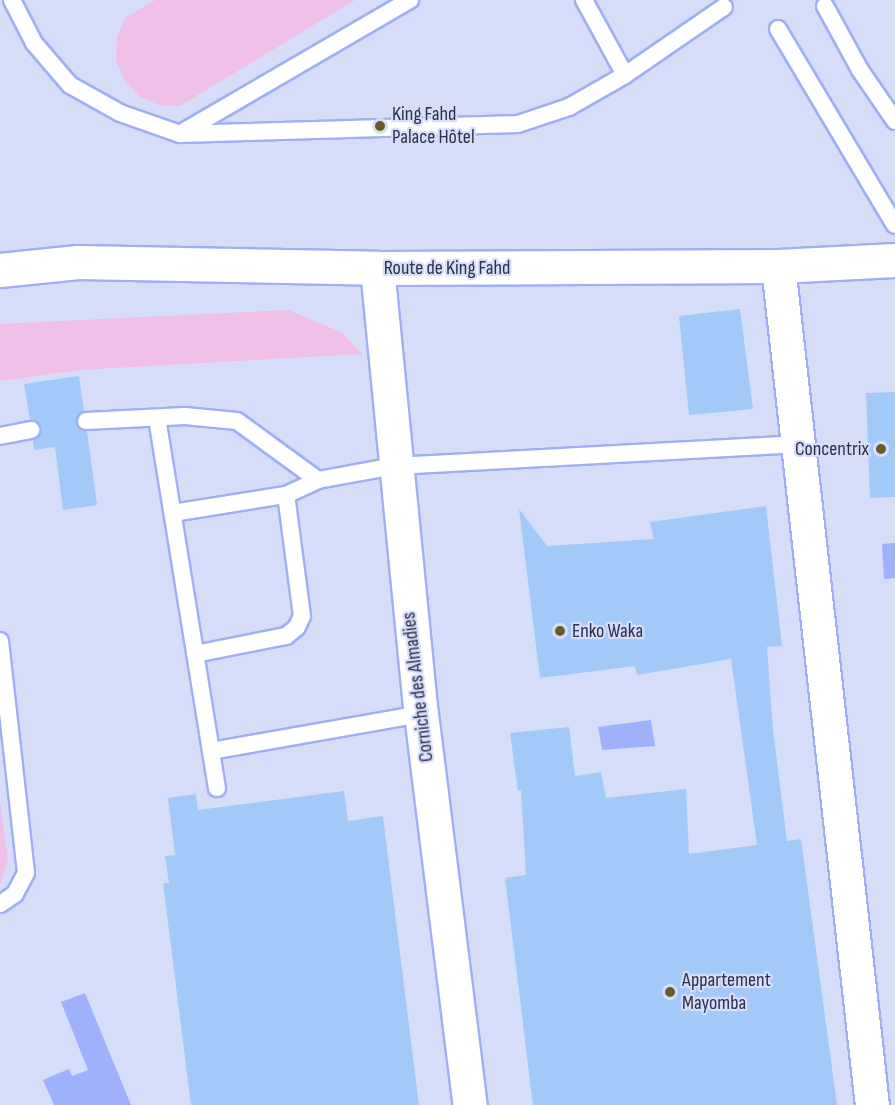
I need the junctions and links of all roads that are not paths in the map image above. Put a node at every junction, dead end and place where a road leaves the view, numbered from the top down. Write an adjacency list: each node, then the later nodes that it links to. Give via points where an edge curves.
1 (12, 0): 9 (lane, via 34,43 70,85 120,113)
2 (410, 0): 9 (lane)
3 (584, 0): 7 (lane)
4 (825, 6): 8 (lane, via 860,70)
5 (724, 7): 7 (lane)
6 (778, 29): 10 (lane)
7 (625, 75): 9 (lane, via 569,107 519,124)
8 (895, 121)
9 (180, 134)
10 (895, 225)
11 (895, 260): 12 (street, Route de King Fahd)
12 (778, 266): 13 (street, Route de King Fahd); 19 (street)
13 (377, 268): 14 (street, Route de King Fahd, via 78,262); 20 (street, Corniche des Almadies)
14 (0, 270)
15 (157, 418): 16 (lane); 21 (lane, via 237,422); 23 (lane)
16 (86, 421)
17 (31, 430): 18 (lane)
18 (0, 435)
19 (797, 444): 20 (lane); 31 (street)
20 (394, 466): 21 (lane); 26 (street, Corniche des Almadies)
21 (318, 480): 22 (lane)
22 (286, 495): 23 (lane); 25 (lane, via 302,616 297,627 286,636)
23 (173, 513): 25 (lane)
24 (0, 640): 29 (lane, via 26,873 15,894)
25 (195, 654): 27 (lane)
26 (421, 714): 27 (lane); 30 (street, Corniche des Almadies)
27 (211, 751): 28 (lane)
28 (217, 788)
29 (0, 904)
30 (470, 1105)
31 (872, 1105)

